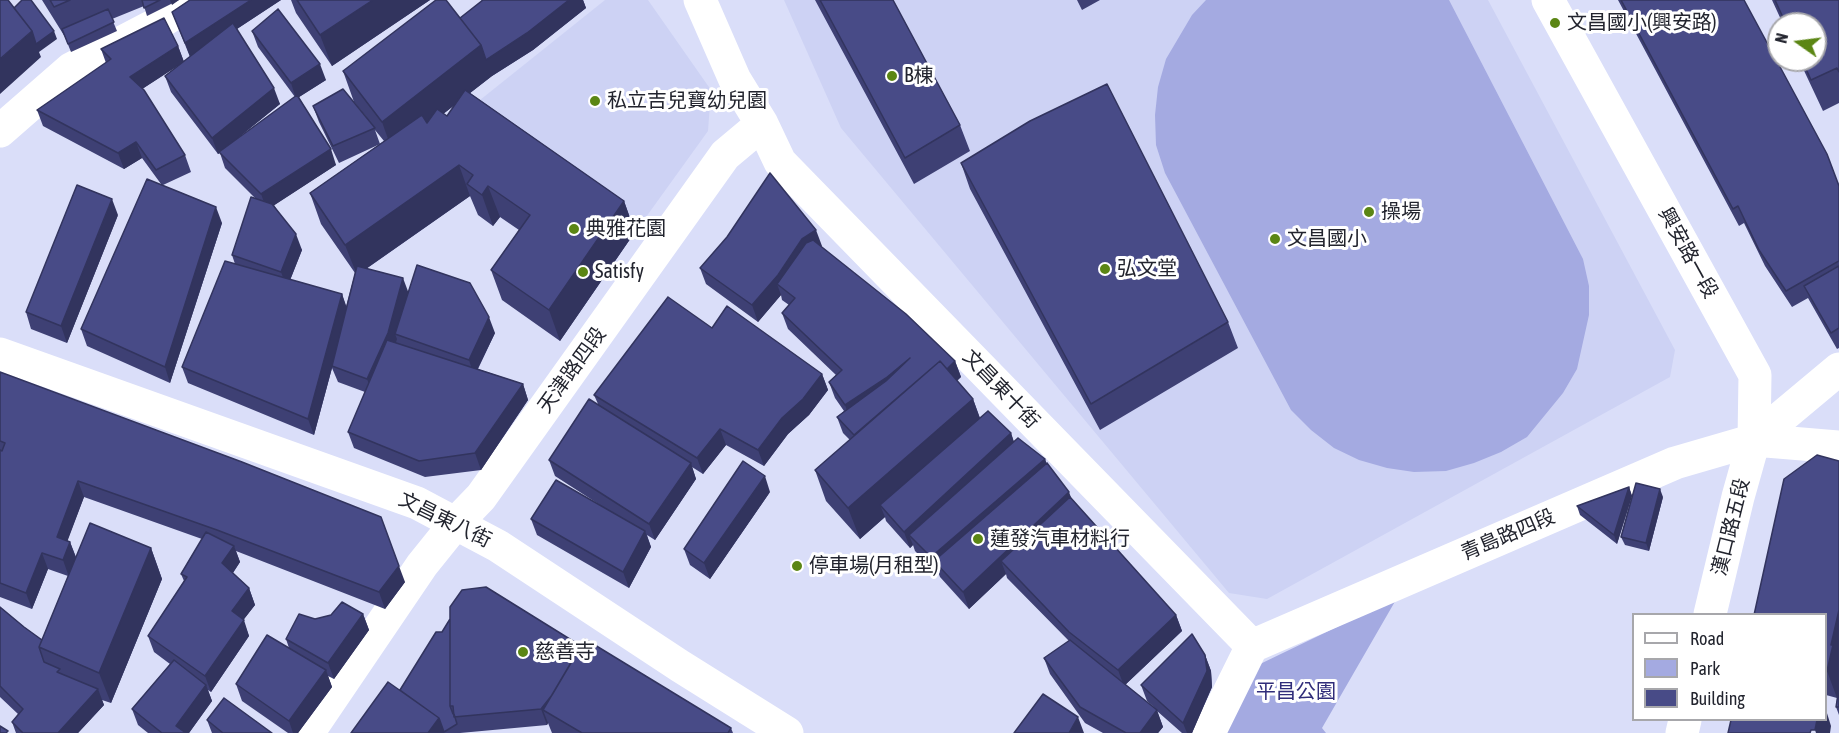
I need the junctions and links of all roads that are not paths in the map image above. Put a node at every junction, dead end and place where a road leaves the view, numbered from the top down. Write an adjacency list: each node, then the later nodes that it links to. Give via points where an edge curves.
1 (195, 0): 5 (street, via 71,69)
2 (700, 0): 4 (street, via 735,80)
3 (1548, 0): 8 (street, 興安路一段, via 1755,375)
4 (762, 124): 10 (street, 天津路四段, via 725,155 482,497); 12 (street, 文昌東十街, via 780,162)
5 (0, 131)
6 (0, 354): 10 (street, 文昌東八街, via 417,503)
7 (1839, 369): 8 (street, 青島路四段)
8 (1754, 440): 9 (street); 11 (street, 漢口路五段); 12 (street, 青島路四段, via 1676,463)
9 (1839, 447)
10 (455, 524): 13 (street, 天津路四段, via 422,565); 14 (street, 文昌東八街, via 498,546)
11 (1710, 613)
12 (1252, 646): 15 (street)
13 (308, 733)
14 (787, 733)
15 (1209, 733)

